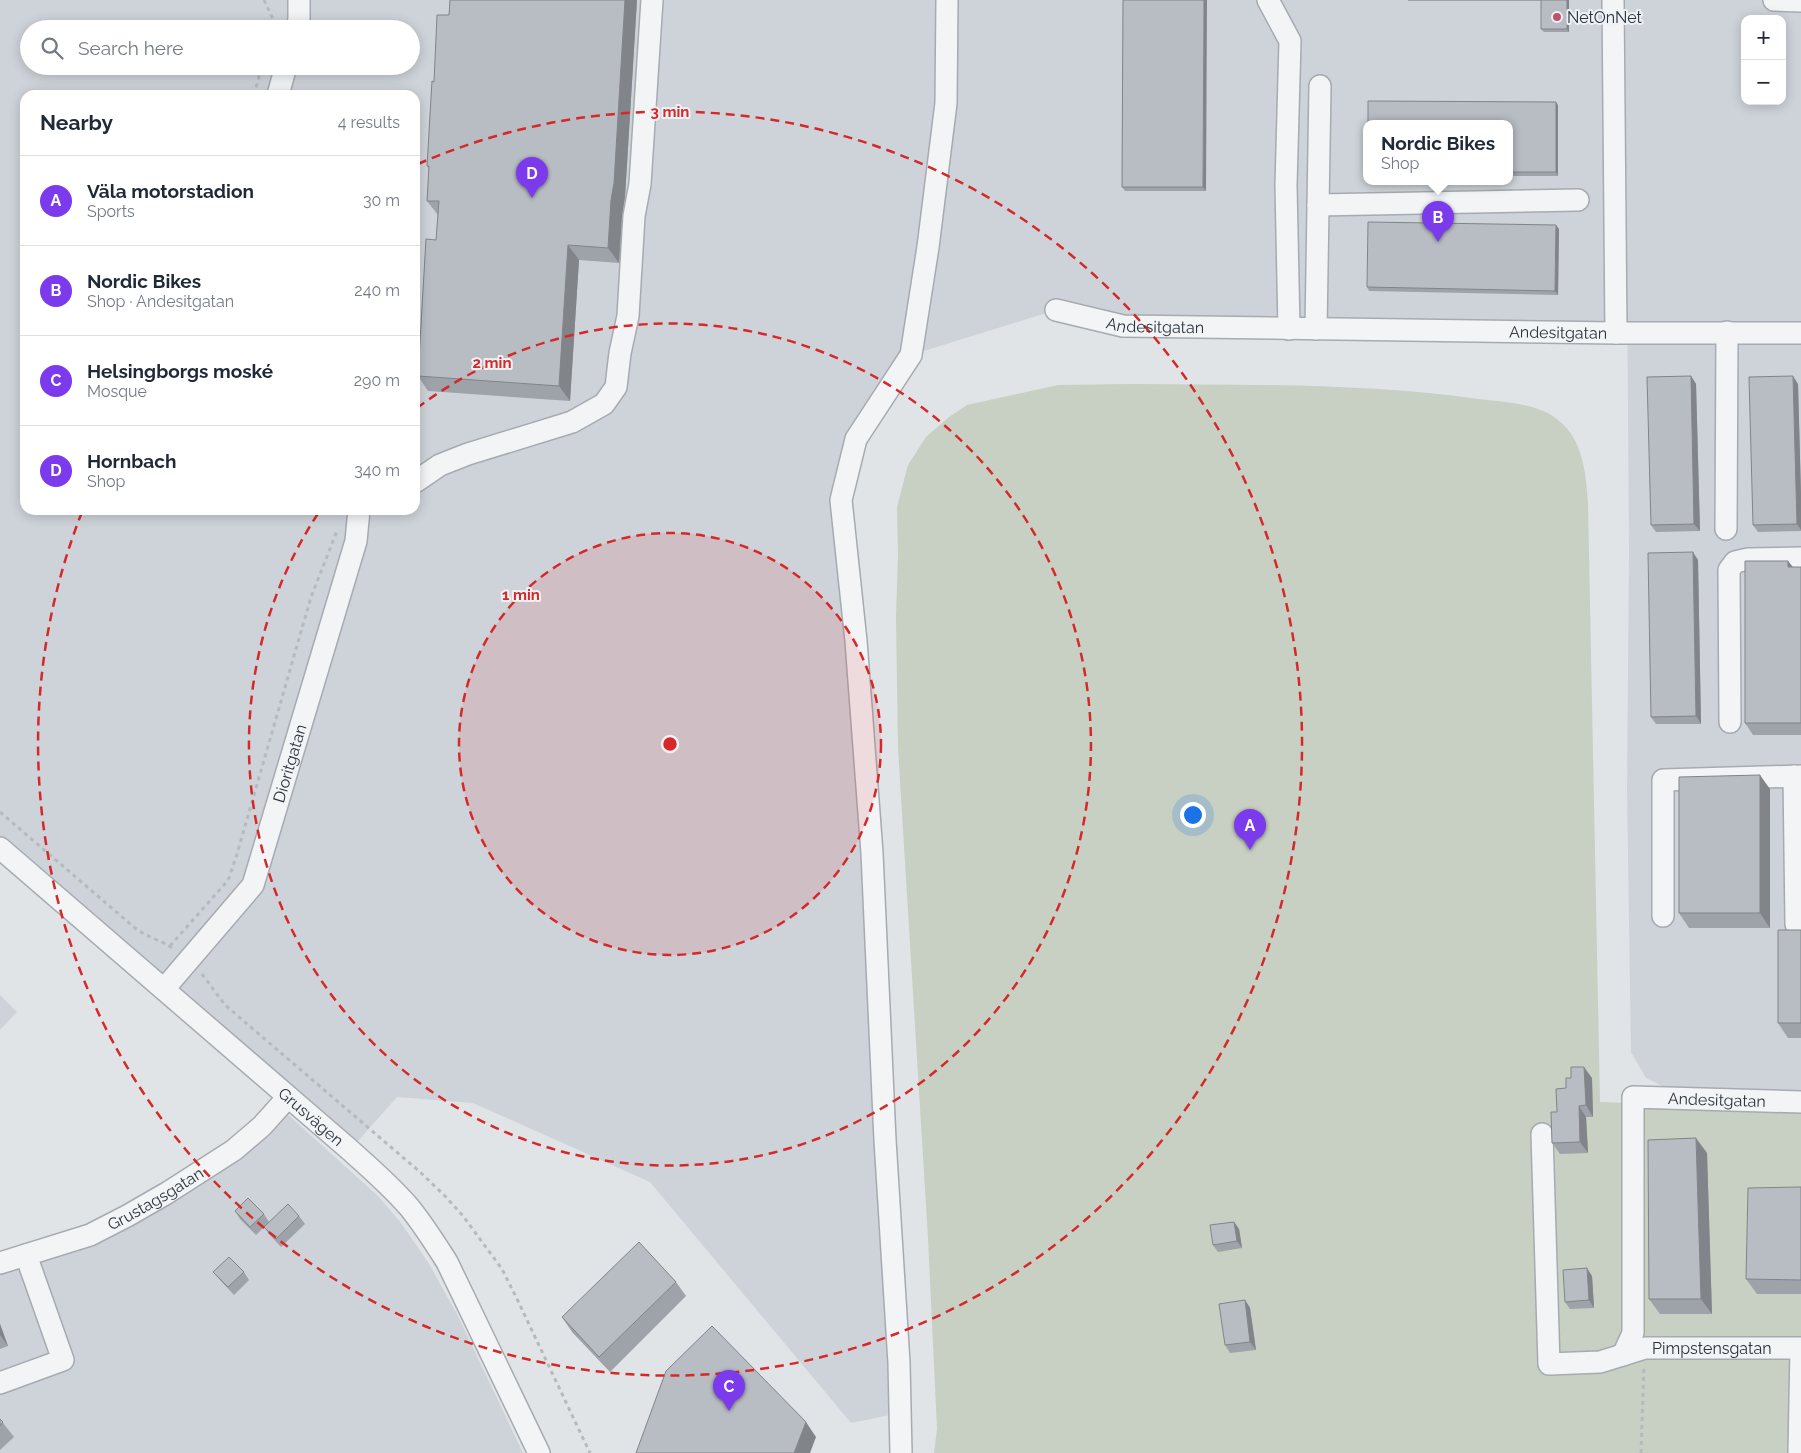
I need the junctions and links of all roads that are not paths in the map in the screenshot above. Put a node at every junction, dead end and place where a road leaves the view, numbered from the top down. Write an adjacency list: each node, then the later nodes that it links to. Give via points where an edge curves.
1 (299, 0): 8 (street)
2 (652, 0): 20 (street, via 628,316 616,386 604,404 572,422 447,462)
3 (946, 0): 39 (street, via 946,103 911,355 856,439 842,500 872,853)
4 (1268, 0): 15 (street, via 1290,41 1286,185)
5 (1613, 0): 18 (street)
6 (1774, 0): 7 (street)
7 (1801, 0)
8 (299, 20)
9 (284, 75): 11 (street)
10 (1320, 86): 13 (street)
11 (279, 90)
12 (1578, 200): 13 (street)
13 (1318, 205): 16 (street)
14 (1056, 310): 15 (street, Andesitgatan, via 1123,326)
15 (1289, 329): 16 (street, Andesitgatan)
16 (1316, 329): 18 (street, Andesitgatan)
17 (1727, 332): 18 (street, Andesitgatan); 19 (street, Andesitgatan); 22 (street)
18 (1616, 333)
19 (1801, 333)
20 (420, 479)
21 (360, 515): 29 (street, Dioritgatan, via 356,542 253,885)
22 (1726, 529)
23 (1801, 558): 24 (street, via 1748,559 1735,562 1729,570)
24 (1730, 722)
25 (1798, 776): 27 (street, via 1663,780); 28 (street)
26 (0, 848): 29 (street, Grusvägen)
27 (1663, 916)
28 (1796, 924)
29 (164, 989): 30 (street, Grusvägen)
30 (288, 1097): 33 (street, Grustagsgatan, via 249,1138 167,1193 90,1235); 38 (street, Grusvägen, via 387,1184 430,1234 465,1297)
31 (1801, 1102): 36 (street, Andesitgatan, via 1633,1097 1633,1333)
32 (1542, 1134): 36 (street, Pimpstensgatan, via 1549,1364 1600,1362)
33 (26, 1255): 34 (street, Grustagsgatan); 37 (street, via 63,1360)
34 (0, 1263)
35 (1801, 1348): 36 (street, Pimpstensgatan, via 1645,1348); 40 (street, Pimpstensgatan)
36 (1623, 1355)
37 (0, 1384)
38 (539, 1453)
39 (901, 1453)
40 (1799, 1453)

